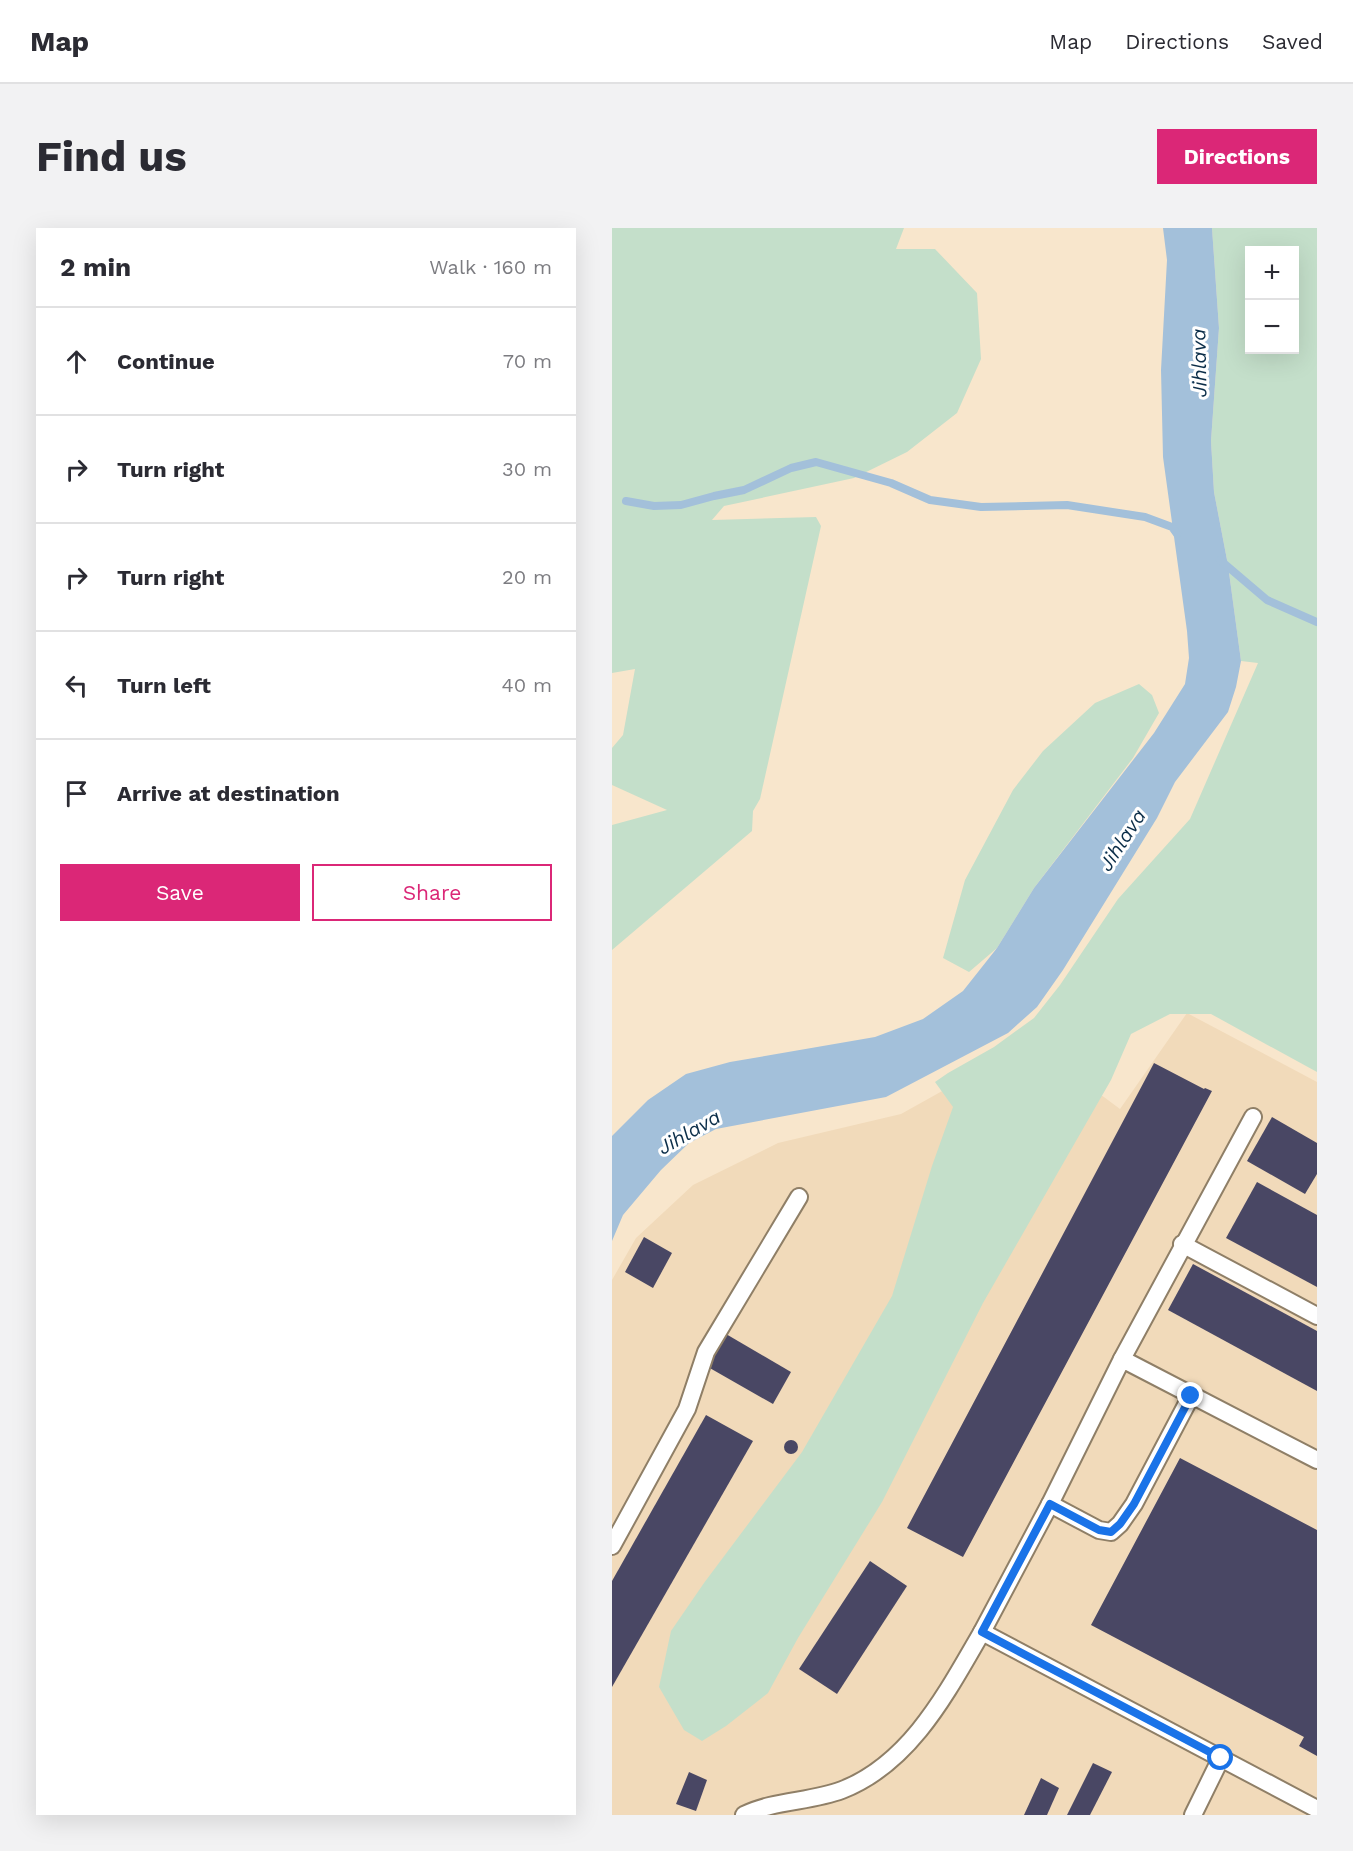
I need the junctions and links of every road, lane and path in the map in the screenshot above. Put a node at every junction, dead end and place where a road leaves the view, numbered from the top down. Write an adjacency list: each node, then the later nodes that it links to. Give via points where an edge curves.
1 (1253, 1117): 3 (lane)
2 (799, 1197): 9 (lane, via 706,1352 687,1409)
3 (1182, 1244): 4 (lane); 5 (lane)
4 (1317, 1316)
5 (1122, 1359): 6 (lane); 8 (lane)
6 (1191, 1396): 7 (lane); 8 (lane, via 1134,1504 1111,1532 1099,1530)
7 (1317, 1460)
8 (1050, 1504): 10 (lane)
9 (612, 1546)
10 (982, 1632): 11 (lane); 13 (lane, via 945,1697 916,1735 882,1766 841,1790)
11 (1221, 1758): 12 (lane); 14 (lane)
12 (1317, 1809)
13 (748, 1814)
14 (1193, 1815)

